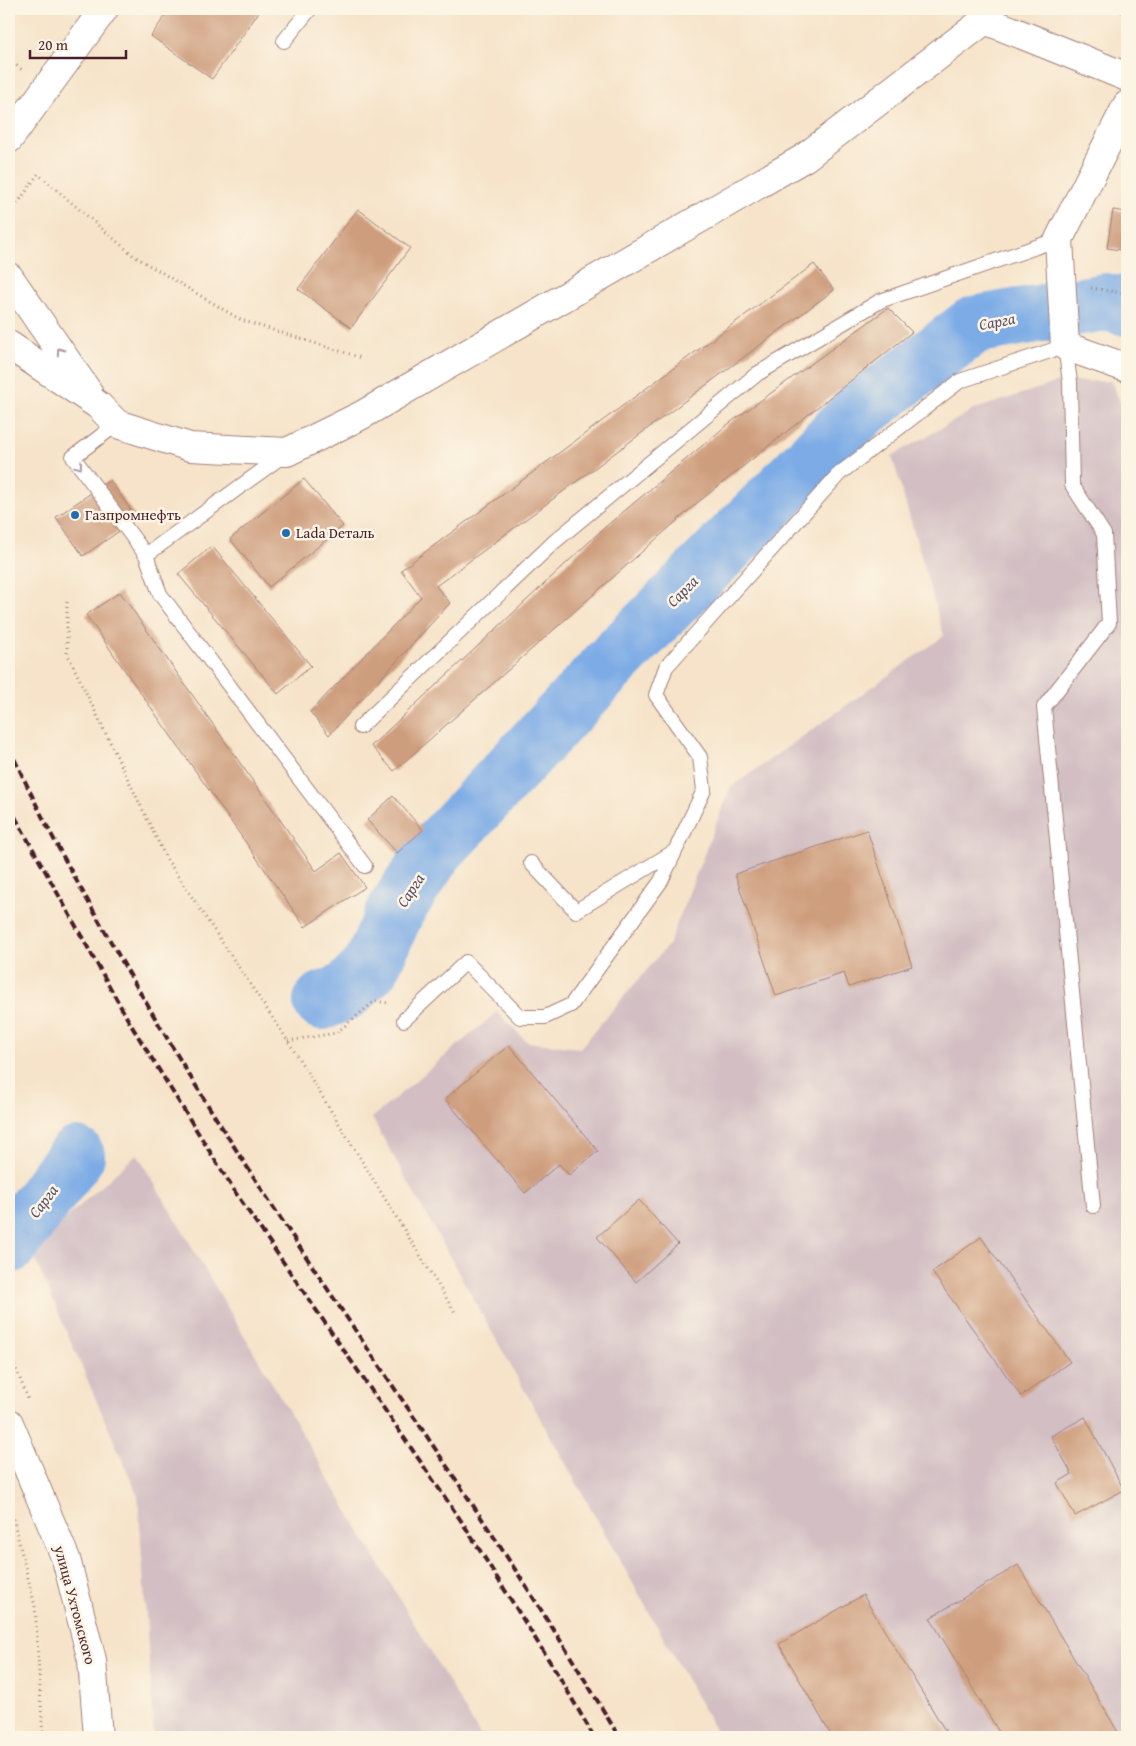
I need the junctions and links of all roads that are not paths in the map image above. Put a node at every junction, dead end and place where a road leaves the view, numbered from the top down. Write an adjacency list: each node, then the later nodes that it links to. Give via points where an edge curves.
1 (104, 9): 7 (street)
2 (310, 9): 4 (lane)
3 (989, 15): 5 (street); 15 (street, via 804,158 362,415)
4 (284, 41)
5 (1127, 77)
6 (1127, 104): 8 (street)
7 (9, 139)
8 (1059, 239): 11 (street); 17 (lane, via 880,302 757,374 554,542)
9 (9, 277): 13 (street, one-way to 9)
10 (9, 345): 13 (street)
11 (1065, 346): 12 (street); 18 (lane, via 960,380 839,474 666,667 656,695 700,757 704,790); 22 (lane, via 1070,382 1072,485 1104,534 1109,623 1044,707)
12 (1127, 368)
13 (98, 405): 14 (street)
14 (117, 424): 15 (street, via 190,447); 16 (lane, one-way to 16, via 73,457)
15 (287, 452): 16 (lane)
16 (146, 555): 20 (lane, via 160,594)
17 (360, 727)
18 (675, 851): 19 (lane, via 576,911); 21 (lane, via 661,881 571,1005 545,1017 520,1017 466,962)
19 (531, 863)
20 (365, 866)
21 (404, 1020)
22 (1093, 1206)
23 (9, 1423): 24 (street, улица Ухтомского, via 66,1558 92,1660)
24 (98, 1737)

